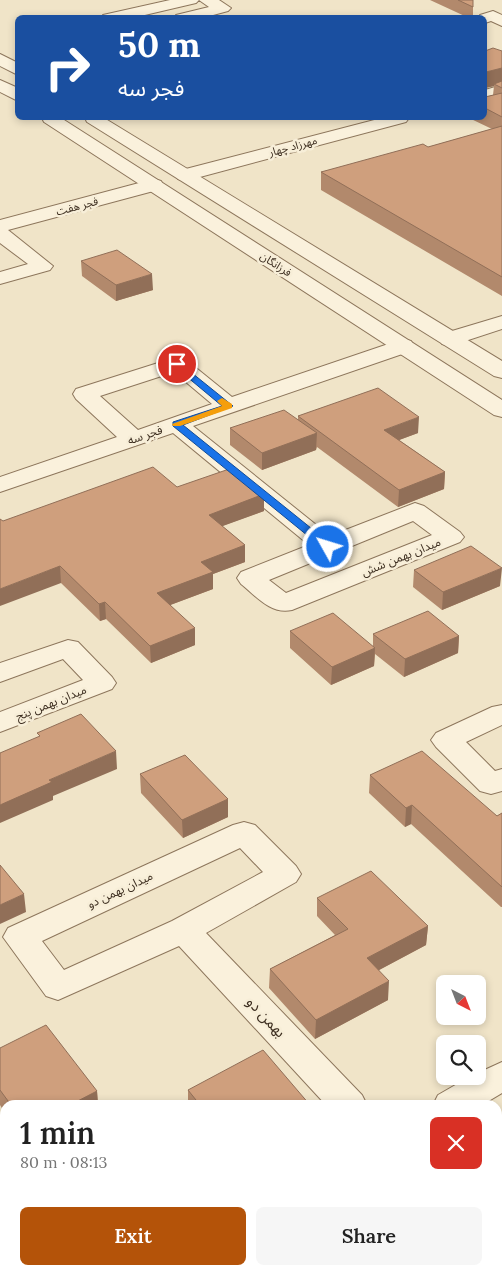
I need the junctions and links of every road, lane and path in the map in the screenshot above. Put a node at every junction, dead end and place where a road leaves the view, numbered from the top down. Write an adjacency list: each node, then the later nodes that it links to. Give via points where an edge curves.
1 (127, 0): 4 (street)
2 (191, 0): 4 (street)
3 (207, 0): 6 (street, via 223,8)
4 (145, 10): 5 (street)
5 (122, 15)
6 (194, 15)
7 (487, 18): 8 (street)
8 (502, 20)
9 (0, 59): 10 (street)
10 (15, 68)
11 (0, 85): 13 (street)
12 (502, 90): 14 (street)
13 (15, 94)
14 (487, 94)
15 (53, 120): 21 (street, فرزانگان)
16 (96, 120): 20 (street)
17 (355, 120): 19 (street)
18 (392, 120): 19 (street, مهرزاد چهار)
19 (368, 126): 20 (street, مهرزاد چهار)
20 (185, 175): 26 (street)
21 (154, 185): 22 (street, فجر هفت); 27 (street, فرزانگان)
22 (0, 226)
23 (0, 233): 24 (street, via 43,266)
24 (0, 278)
25 (502, 322): 26 (street)
26 (450, 339): 28 (street)
27 (403, 346): 29 (street, فجر سه); 30 (street, فرزانگان)
28 (502, 371)
29 (228, 406): 31 (street, فجر سه); 32 (street, via 177,364 84,394)
30 (502, 410)
31 (176, 424): 32 (street, فجر سه); 34 (street)
32 (134, 439): 33 (street, فجر سه)
33 (0, 485)
34 (328, 547): 34 (street, میدان بهمن شش, via 250,578 283,604 451,537 415,512)
35 (0, 673): 37 (street, میدان بهمن پنج, via 68,648 102,683)
36 (502, 714): 38 (street, via 446,740 491,784)
37 (0, 723)
38 (502, 779)
39 (184, 930): 39 (street, میدان بهمن دو, via 58,987 20,937 244,832 285,874); 41 (street, بهمن دو)
40 (502, 1076): 42 (street)
41 (344, 1100)
42 (461, 1100)

